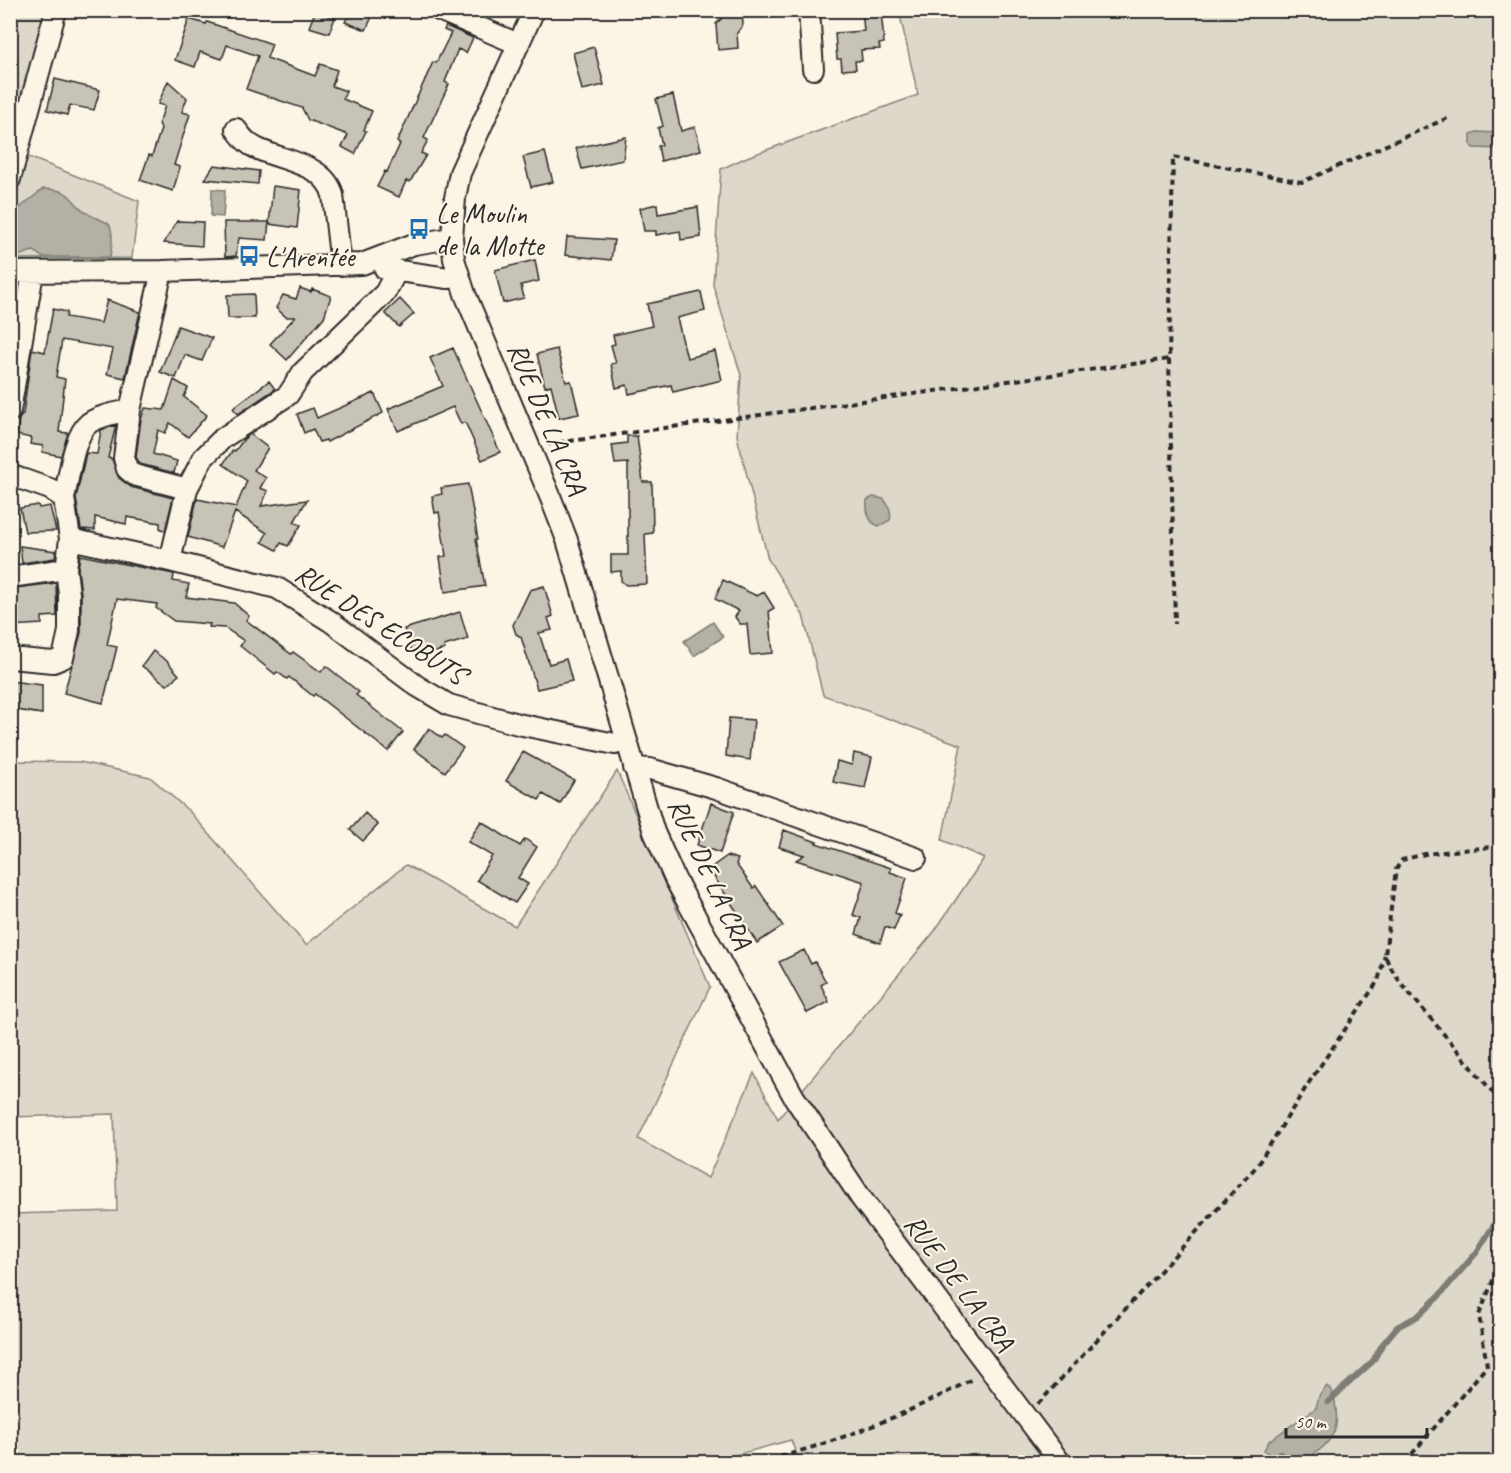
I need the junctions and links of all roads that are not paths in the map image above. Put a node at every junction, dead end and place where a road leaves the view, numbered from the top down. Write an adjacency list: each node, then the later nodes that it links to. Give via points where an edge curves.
1 (56, 10): 8 (street)
2 (440, 10): 5 (street)
3 (534, 10): 5 (street, RUE DE LA CRA)
4 (809, 10): 6 (street)
5 (518, 44): 9 (street, RUE DE LA CRA, via 460,173)
6 (813, 69)
7 (236, 129): 11 (street, via 256,148 315,171 331,186)
8 (10, 179)
9 (452, 238): 10 (street, via 414,244); 16 (street, RUE DE LA CRA)
10 (362, 264): 11 (street); 15 (street)
11 (341, 265): 12 (street)
12 (162, 271): 14 (street); 17 (street)
13 (10, 272): 14 (street)
14 (33, 272): 18 (street)
15 (396, 272): 16 (street); 20 (street, via 385,293 303,372 288,395 211,449)
16 (459, 277): 27 (street, RUE DE LA CRA, via 567,540)
17 (130, 410): 20 (street, via 124,458 127,469 134,475); 21 (street, via 101,417 79,435)
18 (10, 411)
19 (10, 475): 21 (street)
20 (187, 489): 23 (street)
21 (64, 498): 22 (street)
22 (70, 539): 23 (street, RUE DES ECOBUTS); 24 (street)
23 (170, 561): 27 (street, RUE DES ECOBUTS, via 277,588 449,705 615,744)
24 (66, 569): 25 (street); 26 (street, via 69,631 63,658 53,662)
25 (10, 577)
26 (10, 658)
27 (625, 740): 28 (street, RUE DE LA CRA)
28 (634, 768): 29 (street, via 716,788); 30 (street, RUE DE LA CRA, via 654,832 675,879 794,1097 861,1198)
29 (916, 858)
30 (1060, 1462)

